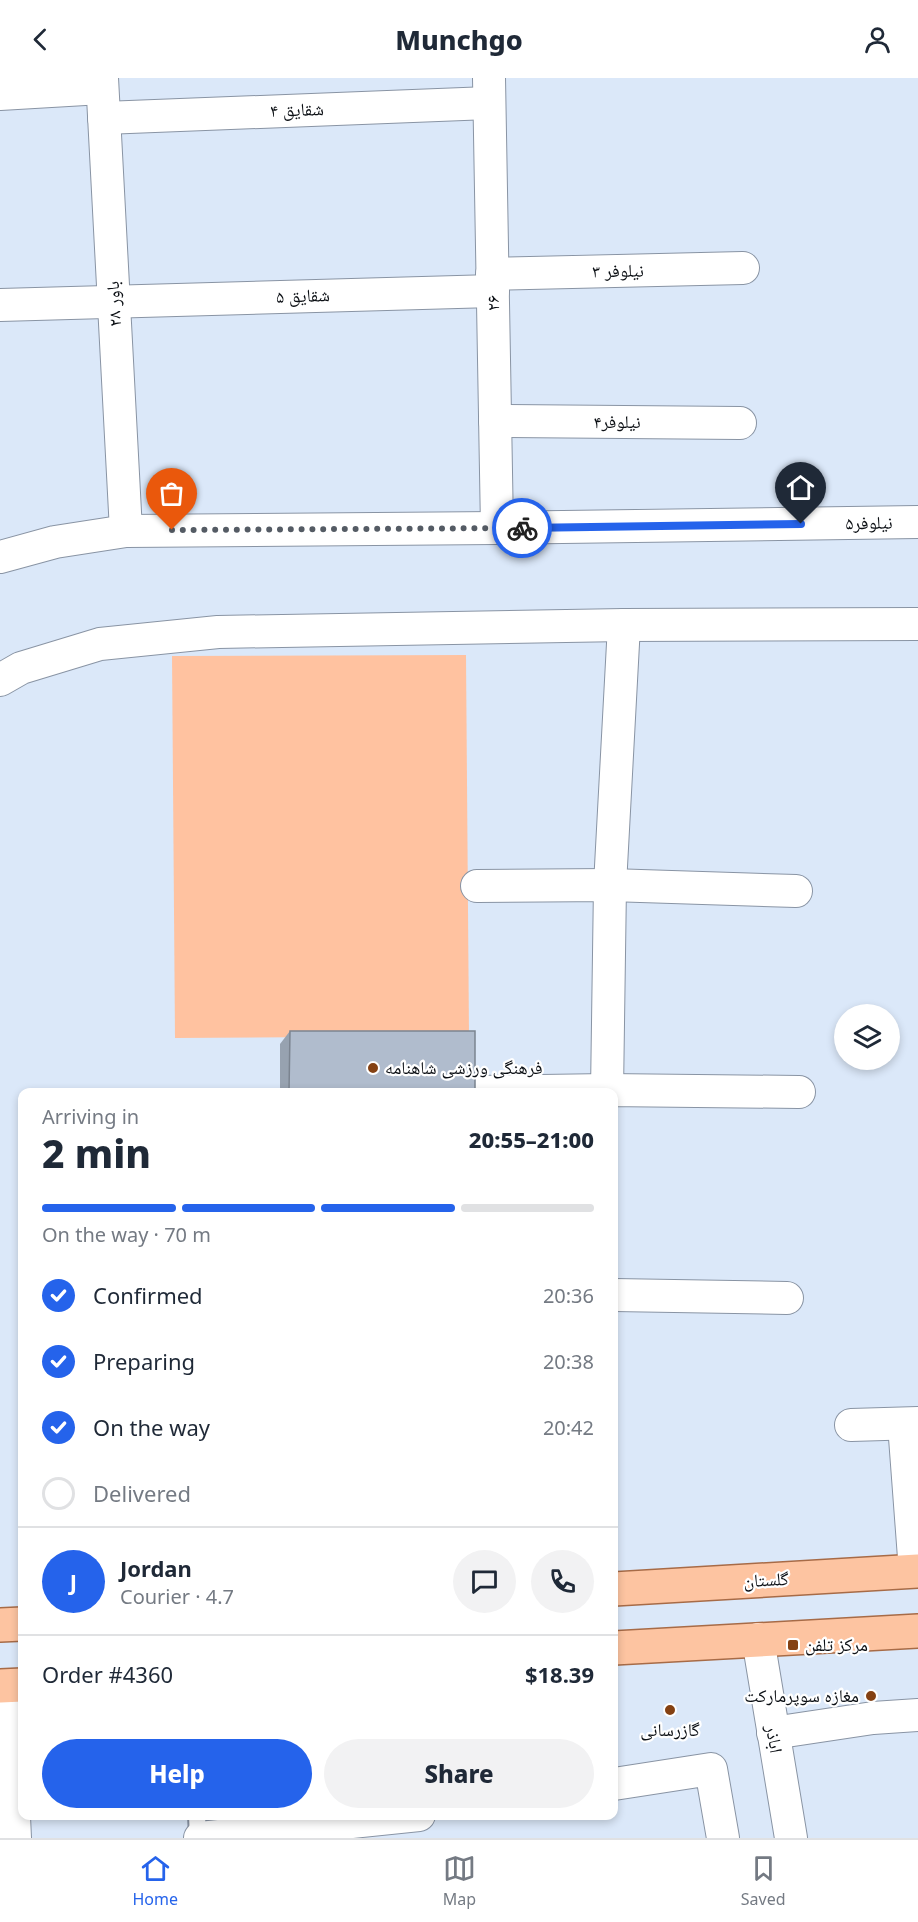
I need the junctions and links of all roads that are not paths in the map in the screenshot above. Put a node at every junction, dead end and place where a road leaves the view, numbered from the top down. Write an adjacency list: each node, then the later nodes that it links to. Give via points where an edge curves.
1 (489, 90): 3 (street, شقایق ۴); 5 (street, ۲۶)
2 (0, 94): 3 (street, شقایق ۴)
3 (102, 95): 6 (street, باور ۲۸)
4 (743, 268): 5 (street, نیلوفر ۳)
5 (492, 282): 6 (street, شقایق ۵); 8 (street, ۲۶)
6 (114, 301): 7 (street, شقایق ۵); 12 (street, باور ۲۸)
7 (0, 305)
8 (495, 421): 9 (street, نیلوفر۴); 11 (street, ۲۶)
9 (740, 423)
10 (918, 522): 11 (street, نیلوفر۵)
11 (496, 528): 12 (street, نیلوفر۵)
12 (126, 531): 13 (street, نیلوفر۵, via 55,542)
13 (0, 557)
14 (918, 624): 15 (street)
15 (624, 625): 16 (street, via 218,632 100,644 21,668); 17 (street)
16 (0, 680)
17 (610, 885): 18 (street); 19 (street); 20 (street)
18 (477, 886)
19 (796, 891)
20 (607, 1088)
21 (618, 1091): 22 (street)
22 (799, 1092)
23 (618, 1295): 24 (street)
24 (787, 1298)
25 (911, 1424): 26 (street); 27 (street)
26 (851, 1425)
27 (916, 1571): 28 (main road, گلستان)
28 (618, 1589)
29 (18, 1624): 30 (main road)
30 (0, 1625)
31 (918, 1631): 32 (main road)
32 (758, 1639): 33 (main road); 36 (street, اباذر)
33 (618, 1648)
34 (10, 1686): 40 (street)
35 (918, 1715): 36 (street)
36 (773, 1733): 43 (street, اباذر)
37 (618, 1783): 42 (street, via 711,1769)
38 (197, 1820): 41 (lane)
39 (415, 1821): 41 (street)
40 (15, 1838)
41 (199, 1838)
42 (723, 1838)
43 (791, 1838)

